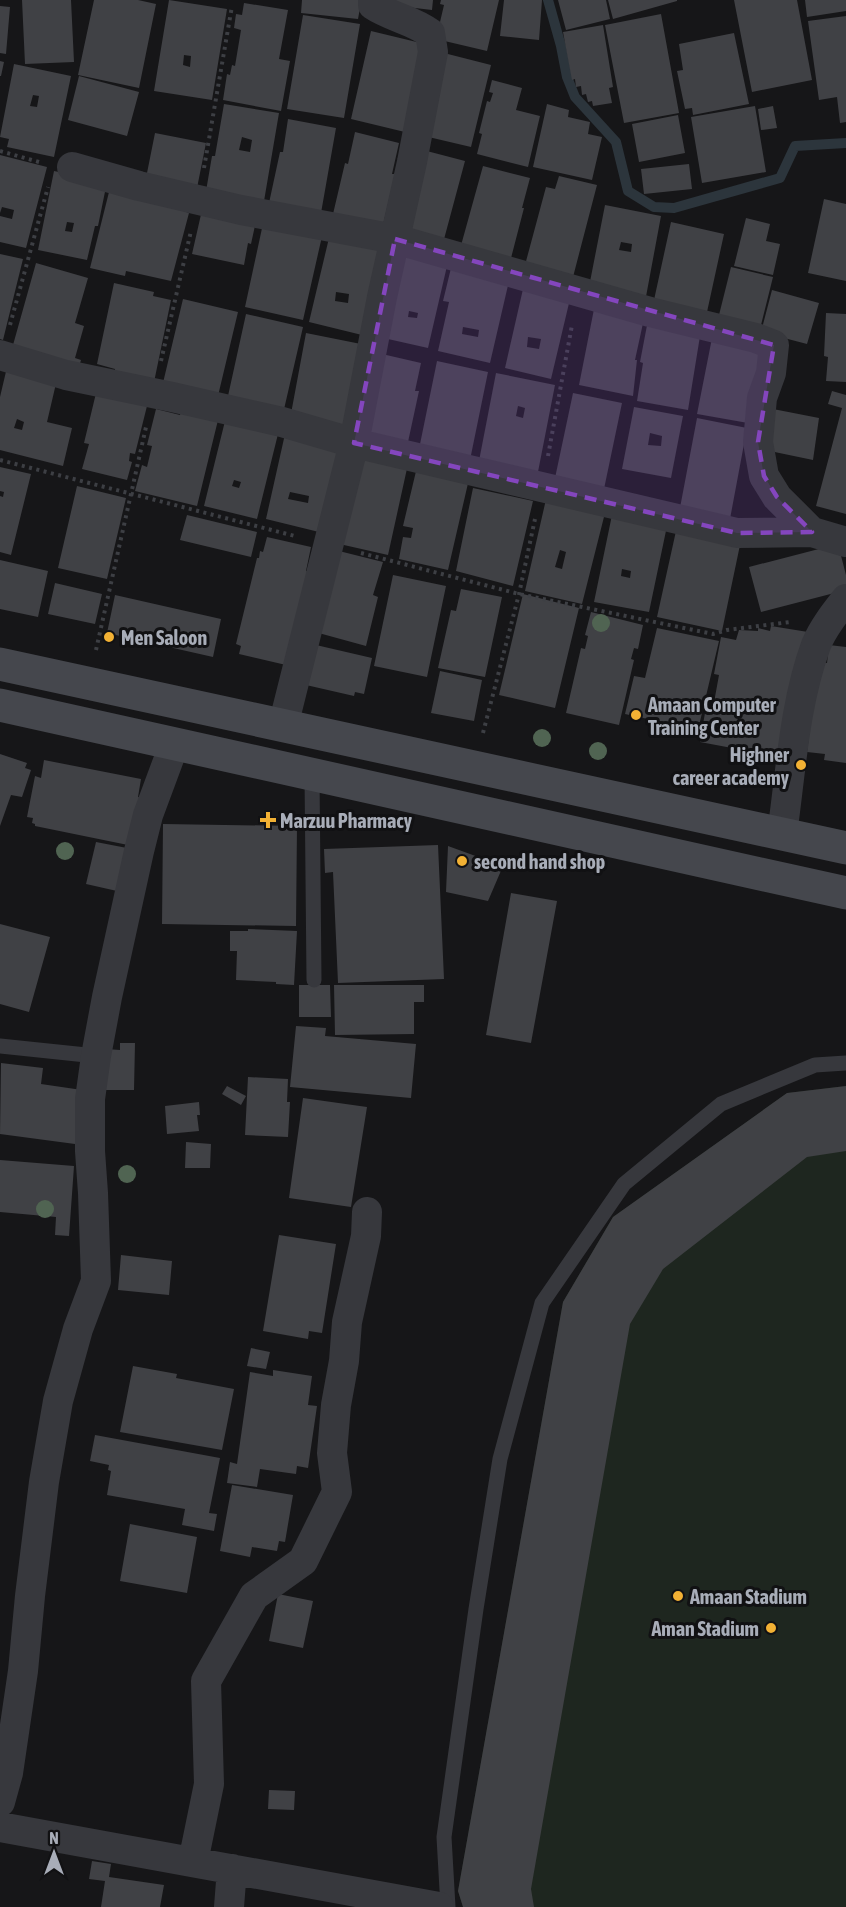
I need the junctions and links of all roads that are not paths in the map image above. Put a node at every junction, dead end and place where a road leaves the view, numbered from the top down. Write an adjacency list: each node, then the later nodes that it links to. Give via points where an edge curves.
1 (373, 0): 3 (street, via 379,9 430,33 433,52)
2 (63, 166): 3 (street, via 241,210)
3 (395, 239): 5 (street); 6 (street, via 774,345 771,373 762,398 758,442 764,476 777,497)
4 (1, 355): 5 (street, via 66,375 282,422)
5 (354, 443): 6 (street, via 737,533); 11 (street)
6 (812, 532): 7 (street)
7 (846, 542)
8 (839, 608): 14 (street, via 817,643 804,683)
9 (0, 664): 11 (main road)
10 (0, 705): 12 (main road)
11 (283, 726): 14 (main road)
12 (174, 745): 13 (main road); 19 (street, via 148,815)
13 (312, 775): 16 (main road); 17 (lane)
14 (782, 834): 15 (main road)
15 (846, 848)
16 (846, 893)
17 (314, 980)
18 (0, 1046): 19 (lane)
19 (96, 1056): 22 (street, via 90,1099 96,1281 58,1401 44,1482 23,1671)
20 (846, 1063): 28 (lane, via 814,1065 721,1104 624,1184 542,1303 500,1459 478,1597 444,1837)
21 (368, 1212): 24 (street, via 346,1322 336,1405 332,1453 337,1492 303,1561 254,1596 206,1681 209,1784)
22 (0, 1802)
23 (0, 1827): 24 (street)
24 (193, 1862): 25 (street)
25 (232, 1869): 26 (street); 27 (street)
26 (229, 1907)
27 (439, 1907)
28 (448, 1907)

